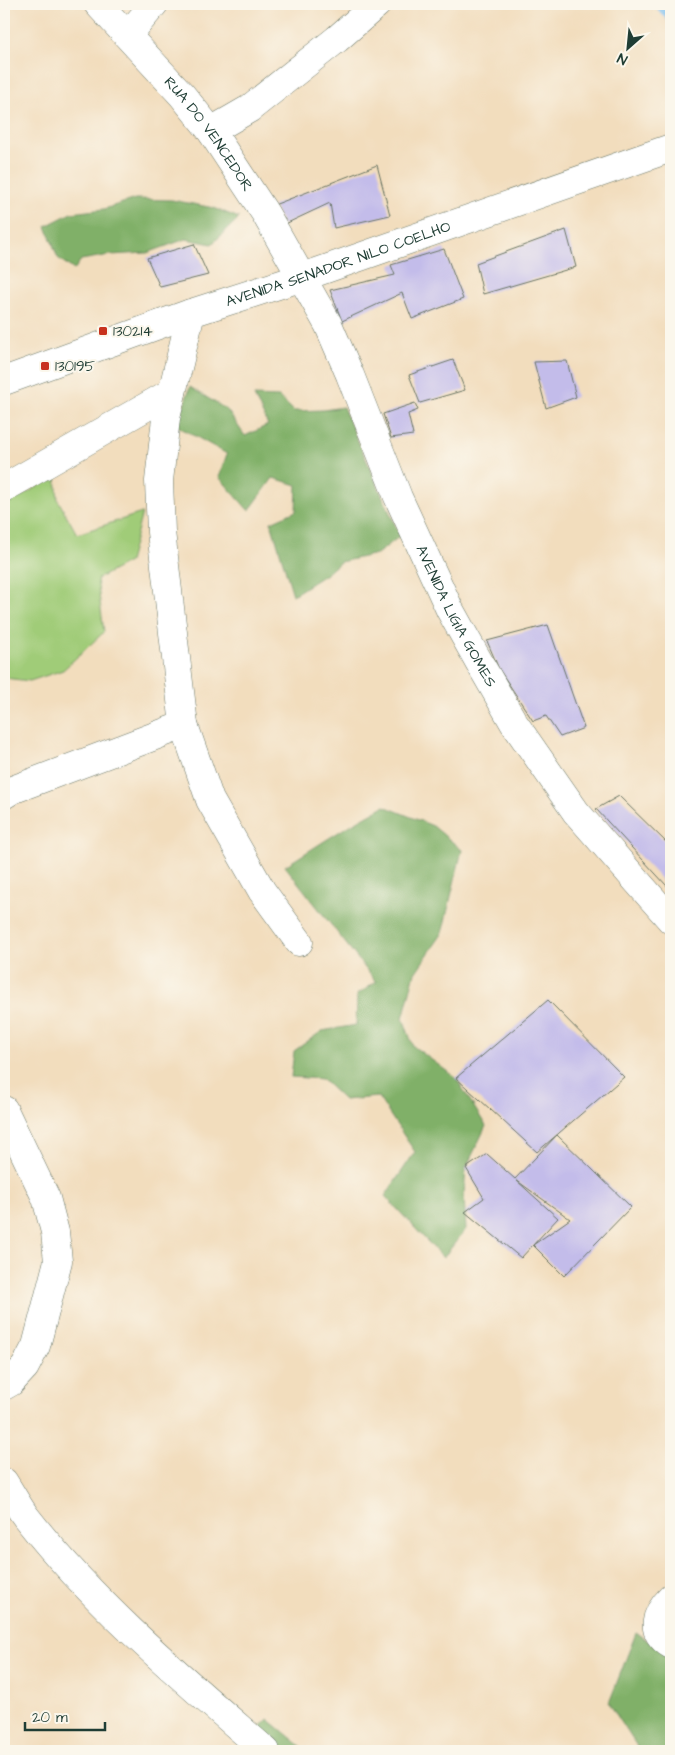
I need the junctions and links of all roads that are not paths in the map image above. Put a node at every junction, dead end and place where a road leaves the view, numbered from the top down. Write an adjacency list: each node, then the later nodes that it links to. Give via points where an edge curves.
1 (98, 4): 4 (street, RUA DO VENCEDOR)
2 (154, 4): 4 (street)
3 (377, 4): 5 (street, via 249,109)
4 (128, 35): 5 (street, RUA DO VENCEDOR)
5 (211, 132): 7 (street, RUA DO VENCEDOR, via 265,213)
6 (671, 148): 7 (street, AVENIDA SENADOR NILO COELHO)
7 (300, 278): 8 (street, AVENIDA SENADOR NILO COELHO); 14 (street, AVENIDA LIGIA GOMES, via 328,324 398,498 450,610 514,723 576,812)
8 (190, 313): 9 (street, AVENIDA SENADOR NILO COELHO); 10 (street)
9 (4, 381)
10 (172, 392): 11 (street); 12 (street, via 159,481 161,532)
11 (4, 488)
12 (184, 725): 13 (street); 15 (street, via 210,800 262,891)
13 (4, 795)
14 (671, 920)
15 (298, 942)
16 (4, 1110): 17 (street, via 46,1198 58,1261 36,1346 24,1367)
17 (4, 1386)
18 (4, 1482): 21 (street, via 25,1516 108,1608)
19 (671, 1598): 20 (street, via 657,1617 661,1639)
20 (671, 1645)
21 (266, 1751)

